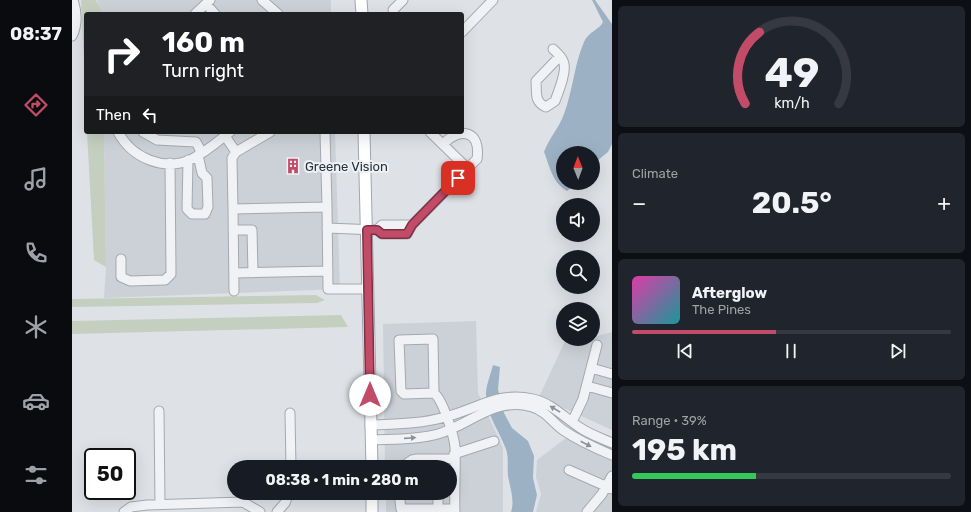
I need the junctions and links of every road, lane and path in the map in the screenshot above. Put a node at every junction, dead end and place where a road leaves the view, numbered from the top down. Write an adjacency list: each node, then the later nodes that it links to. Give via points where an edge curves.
1 (262, 0): 10 (street)
2 (361, 0): 11 (main road)
3 (403, 0): 7 (street)
4 (493, 0): 12 (street)
5 (208, 2): 8 (street); 9 (street)
6 (73, 4): 13 (street, via 76,24)
7 (393, 10)
8 (197, 12)
9 (214, 12)
10 (276, 12)
11 (362, 12)
12 (464, 30)
13 (72, 36)
14 (553, 48): 15 (street)
15 (560, 56): 15 (street, via 565,68 555,101 546,107 537,100 536,81)
16 (464, 133): 30 (street, via 475,139 478,148 477,159)
17 (119, 134): 29 (street, via 134,152 146,159)
18 (146, 134): 27 (street, via 157,140 196,142)
19 (228, 134): 26 (street); 27 (street)
20 (267, 134): 26 (street)
21 (326, 134): 31 (street)
22 (364, 134): 35 (main road)
23 (432, 134): 25 (street)
24 (454, 134): 25 (street)
25 (443, 144): 30 (street)
26 (236, 152): 32 (street, via 232,158)
27 (200, 154): 28 (street); 28 (street, via 202,173 207,178 208,207 205,214 192,214 187,209)
28 (188, 160): 29 (street)
29 (170, 163): 36 (street, via 171,274 165,280 130,281 122,277)
30 (468, 169): 35 (street, via 412,225 407,234 382,234)
31 (327, 207): 32 (street); 33 (street)
32 (233, 209): 34 (street)
33 (328, 228): 35 (street); 37 (street)
34 (233, 230): 38 (street); 39 (street, via 252,230)
35 (372, 230): 40 (main road)
36 (121, 259)
37 (328, 271): 39 (street); 40 (street, via 328,289)
38 (234, 273): 39 (street); 41 (street)
39 (253, 273)
40 (368, 289): 54 (main road)
41 (234, 291)
42 (597, 346): 43 (street)
43 (591, 368): 44 (street); 45 (street)
44 (612, 374)
45 (587, 386): 47 (street); 53 (street)
46 (434, 393): 46 (street, via 404,394 401,391 399,340 433,339); 52 (street)
47 (612, 393)
48 (503, 401): 49 (street); 53 (street, one-way to 48, via 553,407 533,399); 59 (street, one-way to 59, via 531,406 574,437)
49 (486, 406): 52 (street); 55 (street, via 465,423)
50 (159, 411): 71 (street)
51 (290, 413): 61 (street)
52 (446, 417): 54 (street, via 426,422); 55 (street)
53 (572, 422): 58 (street)
54 (370, 425): 56 (main road)
55 (450, 429): 56 (street, one-way to 55, via 414,438); 60 (street, via 455,447)
56 (371, 440): 62 (main road)
57 (494, 441): 60 (street)
58 (612, 443)
59 (612, 455)
60 (454, 456): 63 (street); 73 (street)
61 (291, 460)
62 (372, 460)
63 (444, 460)
64 (568, 470): 66 (street)
65 (612, 476): 66 (street)
66 (609, 488): 78 (street)
67 (286, 500): 76 (street)
68 (372, 500): 77 (main road)
69 (400, 500): 72 (street, via 401,509)
70 (438, 500): 72 (street)
71 (160, 504): 74 (street, via 131,507); 75 (street, via 243,502)
72 (438, 510): 73 (street)
73 (455, 511)
74 (124, 512)
75 (260, 512)
76 (277, 512)
77 (372, 512)
78 (587, 512)

